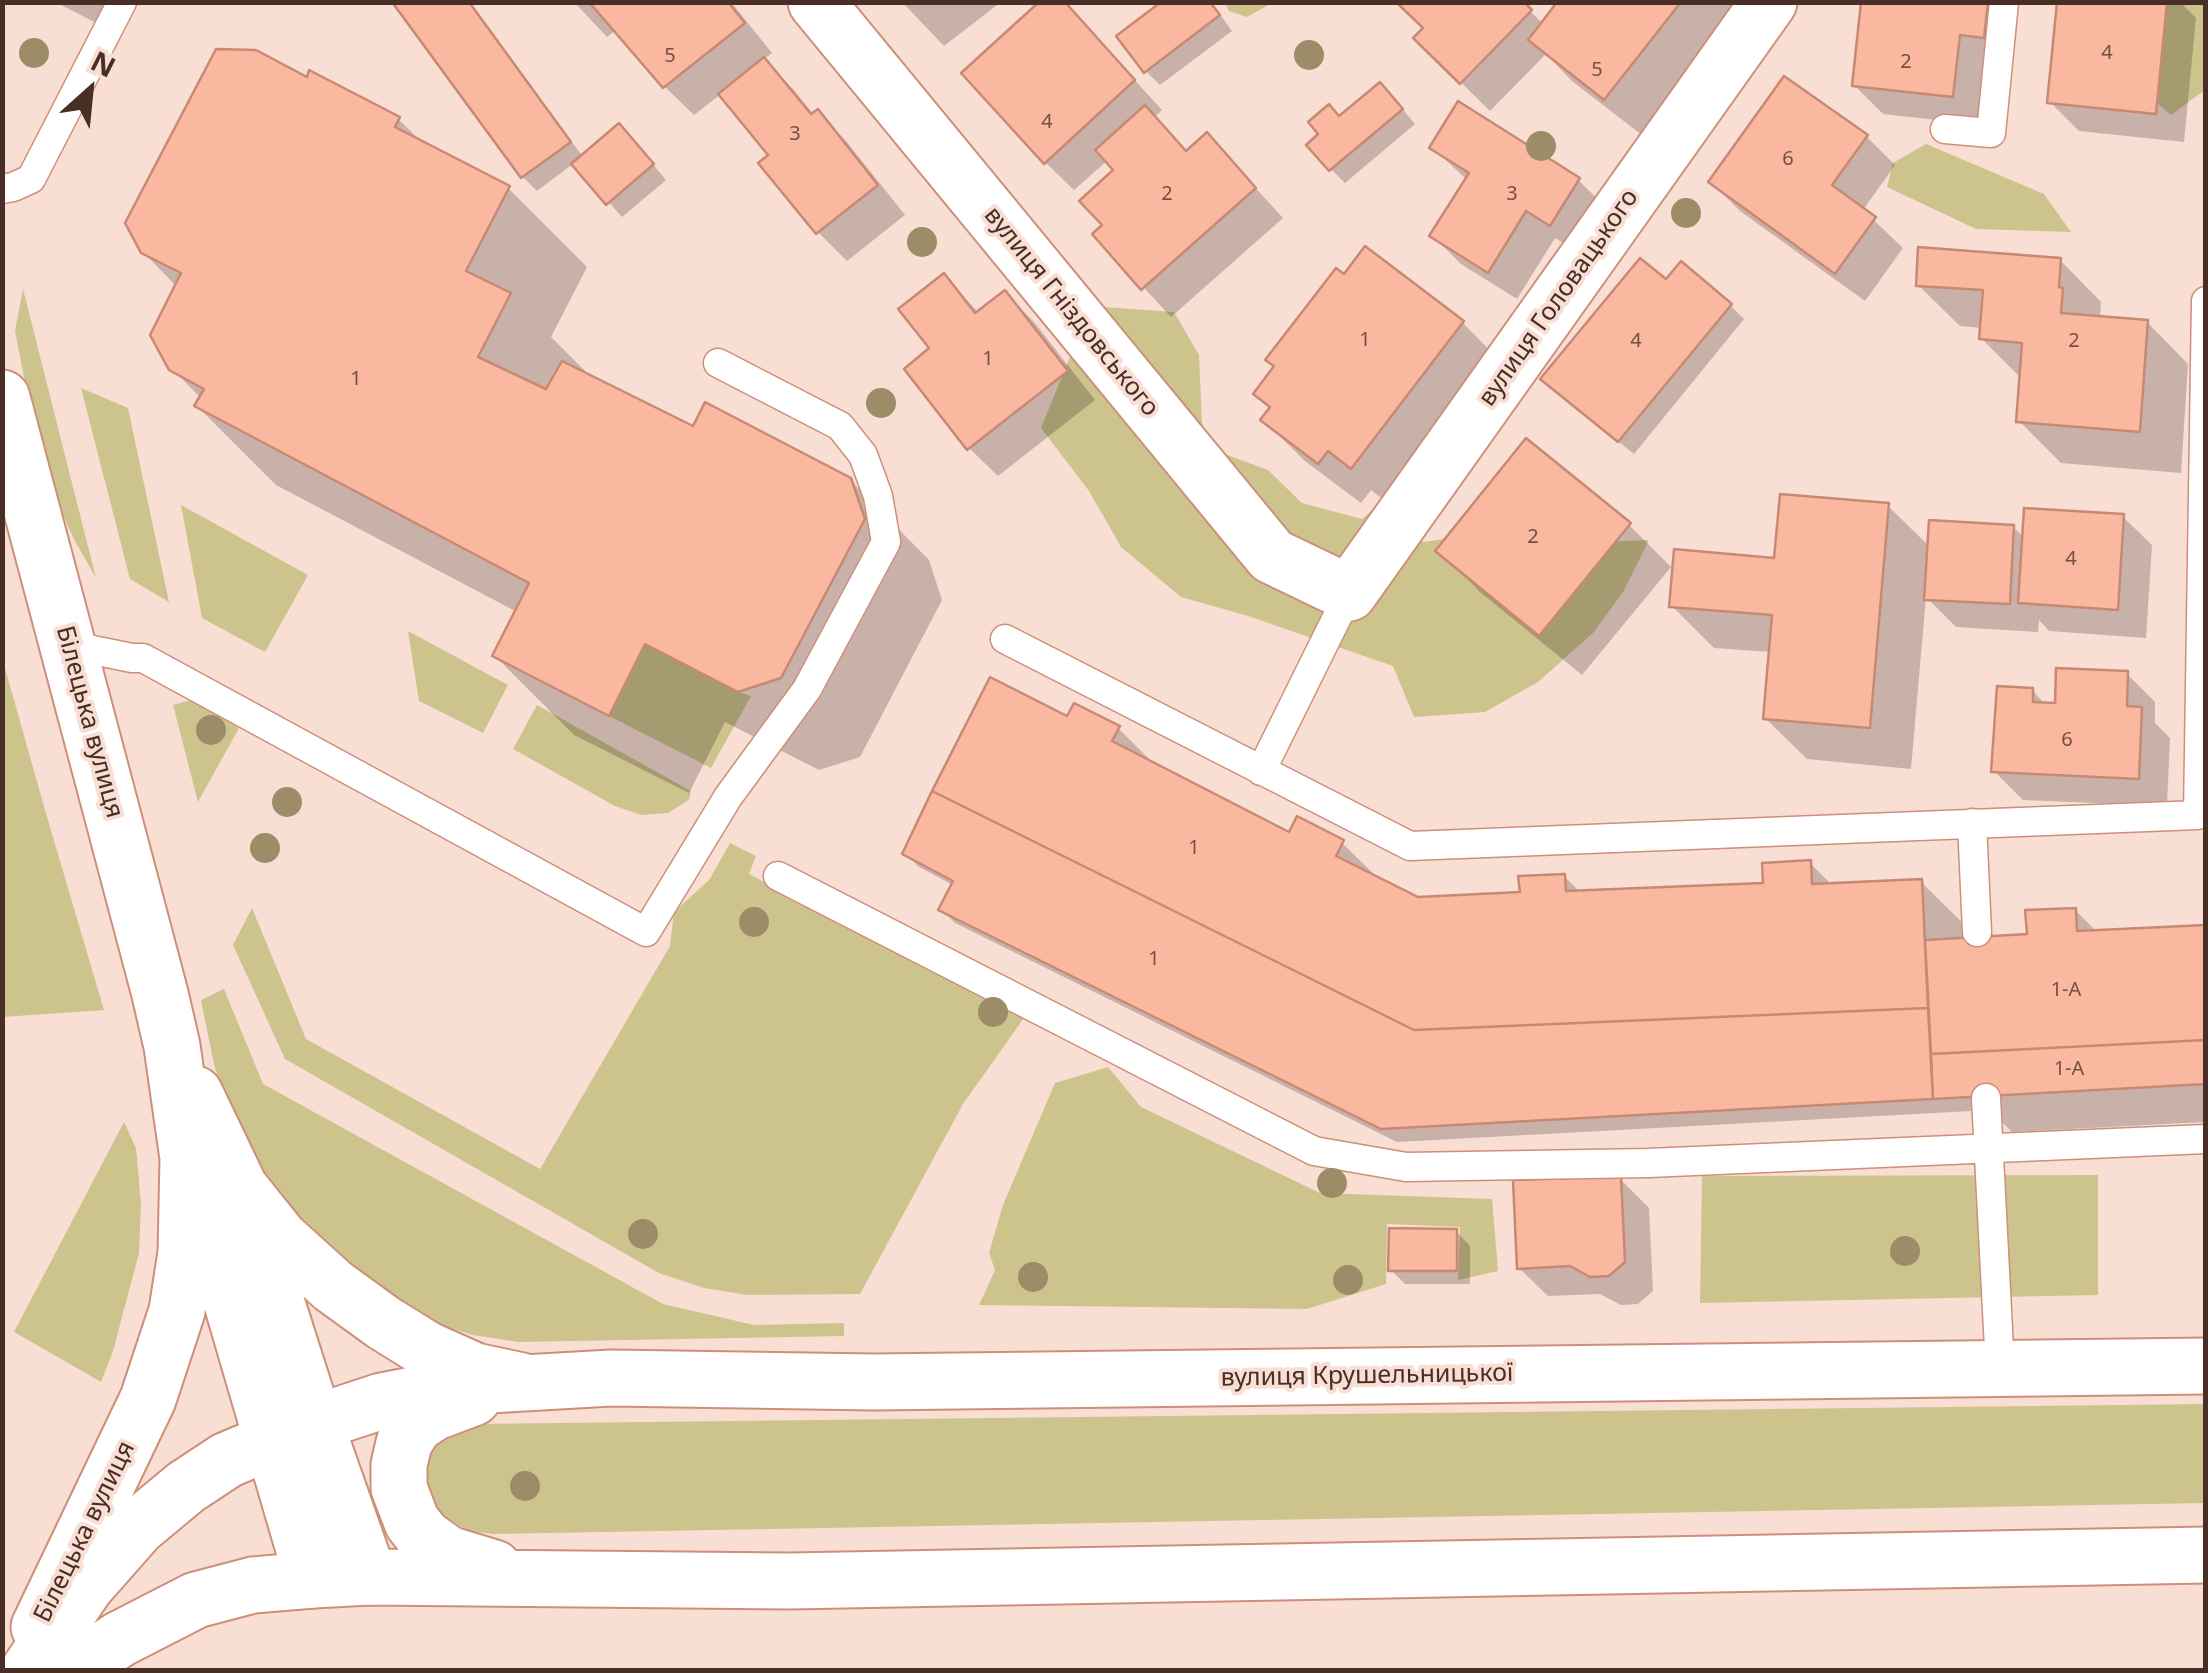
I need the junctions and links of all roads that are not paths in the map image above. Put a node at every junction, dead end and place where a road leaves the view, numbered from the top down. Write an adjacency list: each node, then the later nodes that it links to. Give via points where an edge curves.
1 (122, 2): 6 (lane, via 31,178)
2 (816, 2): 10 (main road, вулиця Гніздовського, via 1272,556)
3 (1769, 2): 10 (main road, вулиця Головацького)
4 (2004, 2): 5 (lane, via 1991,133)
5 (1945, 129)
6 (2, 188)
7 (2206, 301): 14 (lane, via 2198,815)
8 (718, 363): 12 (lane, via 840,426 862,456 878,496 886,542 807,689 728,797 646,932 143,658)
9 (2, 398): 12 (main road, Білецька вулиця)
10 (1349, 593): 13 (lane)
11 (1005, 639): 13 (lane)
12 (68, 646): 17 (main road, Білецька вулиця)
13 (1261, 771): 14 (lane, via 1410,846)
14 (1972, 823): 16 (lane)
15 (778, 876): 20 (lane, via 1314,1151 1406,1167)
16 (1977, 932)
17 (172, 1046): 21 (main road, Білецька вулиця); 22 (main road, Білецька вулиця)
18 (1986, 1098): 20 (lane)
19 (2206, 1138): 20 (lane)
20 (1988, 1148): 24 (lane)
21 (188, 1158): 26 (main road, Білецька вулиця, via 222,1266); 31 (main road, Білецька вулиця, via 177,1311 148,1398)
22 (240, 1188): 25 (main road, Білецька вулиця, via 280,1238 384,1323 475,1370); 26 (main road, Білецька вулиця)
23 (2206, 1366): 24 (main road, вулиця Крушельницької)
24 (2000, 1368): 25 (main road, вулиця Крушельницької)
25 (529, 1383): 26 (main road, вулиця Крушельницької, via 382,1400); 30 (main road, вулиця Крушельницької, via 462,1401 415,1426 404,1443 399,1488 412,1522 448,1554)
26 (294, 1432): 28 (main road, Білецька вулиця); 29 (main road, Білецька вулиця); 32 (main road, вулиця Крушельницької, via 227,1460 138,1527 86,1586)
27 (2206, 1555): 30 (main road, вулиця Крушельницької)
28 (369, 1577): 29 (main road, вулиця Крушельницької); 30 (main road, вулиця Крушельницької)
29 (313, 1580): 33 (main road, вулиця Крушельницької, via 253,1585 196,1600)
30 (532, 1580)
31 (18, 1670)
32 (29, 1670)
33 (73, 1670)

